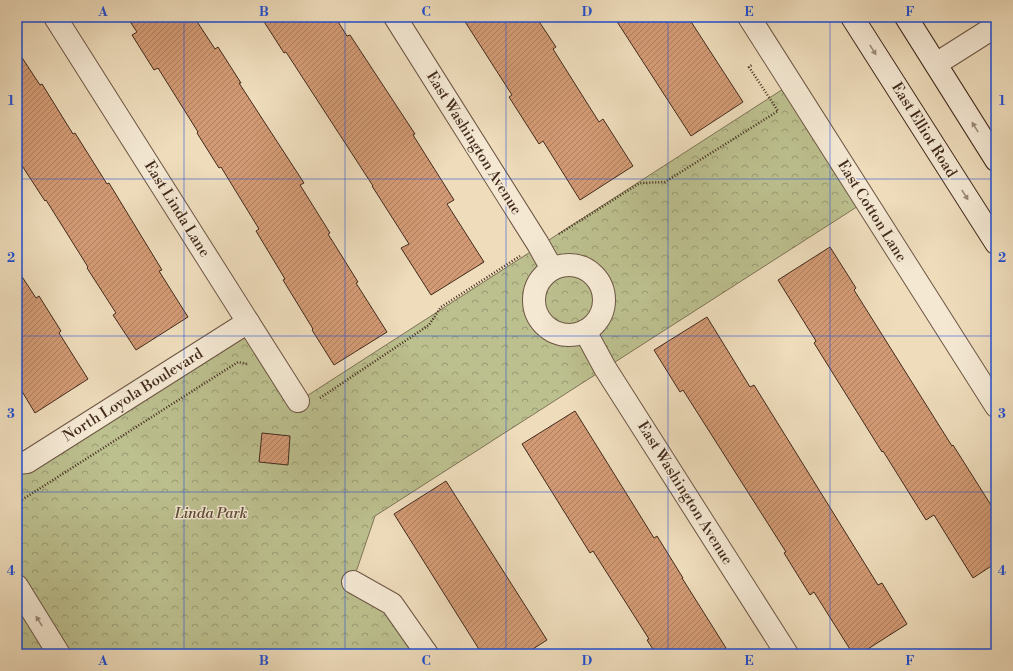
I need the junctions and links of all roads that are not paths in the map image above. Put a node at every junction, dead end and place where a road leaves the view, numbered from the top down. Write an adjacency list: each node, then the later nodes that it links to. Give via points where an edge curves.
1 (55, 17): 11 (street, East Linda Lane)
2 (394, 17): 10 (street, East Washington Avenue)
3 (749, 17): 14 (street, East Cotton Lane)
4 (852, 17): 9 (street, East Elliot Road, one-way to 9)
5 (906, 17): 7 (street)
6 (996, 26): 7 (street)
7 (936, 64): 8 (street, one-way to 7)
8 (996, 160)
9 (996, 243)
10 (552, 269): 12 (street, via 538,283 534,294 535,308 541,320 547,327 559,333 574,334); 12 (street, via 575,265 593,274 600,284 604,294 603,308 599,318)
11 (248, 322): 13 (street, East Linda Lane); 15 (street, North Loyola Boulevard, via 27,462)
12 (585, 331): 20 (street, East Washington Avenue, via 605,368)
13 (306, 401)
14 (996, 406)
15 (17, 463)
16 (353, 582): 19 (street, via 392,604)
17 (17, 586): 18 (street, one-way to 17)
18 (59, 654)
19 (427, 654)
20 (787, 654)

